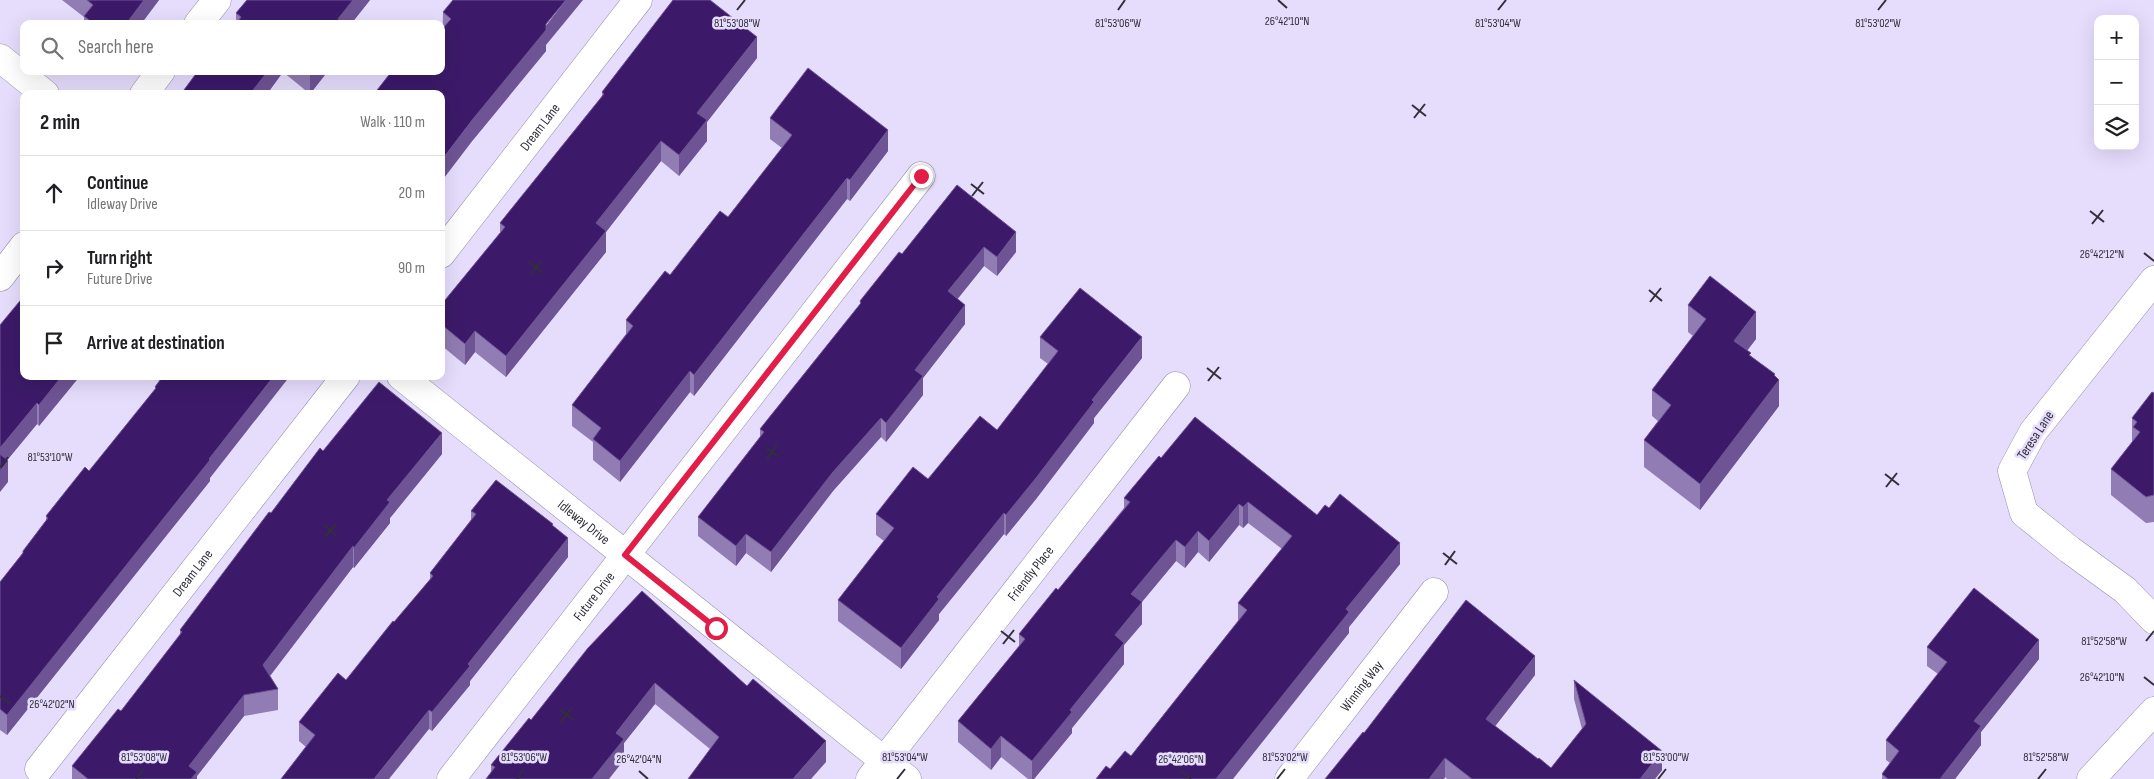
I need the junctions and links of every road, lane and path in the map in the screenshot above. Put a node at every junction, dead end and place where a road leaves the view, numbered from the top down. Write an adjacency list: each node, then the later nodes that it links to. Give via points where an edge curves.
1 (217, 0): 3 (street)
2 (638, 0): 11 (street, Dream Lane)
3 (201, 20)
4 (0, 58): 5 (street)
5 (20, 74)
6 (21, 75): 8 (street)
7 (158, 75): 9 (street)
8 (40, 90)
9 (147, 90)
10 (921, 176): 18 (street, Future Drive)
11 (445, 249)
12 (20, 251): 13 (street)
13 (0, 277)
14 (2154, 280): 20 (street, Teresa Lane, via 2033,432 2012,471 2024,513 2125,590)
15 (343, 380): 22 (street, Dream Lane)
16 (406, 380): 18 (street, Idleway Drive)
17 (1176, 386): 23 (street, Friendly Place)
18 (625, 555): 23 (street, Idleway Drive); 24 (street, Future Drive)
19 (1434, 592): 26 (street, Winning Way)
20 (2154, 620)
21 (2154, 711): 27 (street)
22 (39, 768)
23 (877, 770): 25 (street, Idleway Drive)
24 (451, 779)
25 (906, 779)
26 (1289, 779)
27 (2091, 779)

